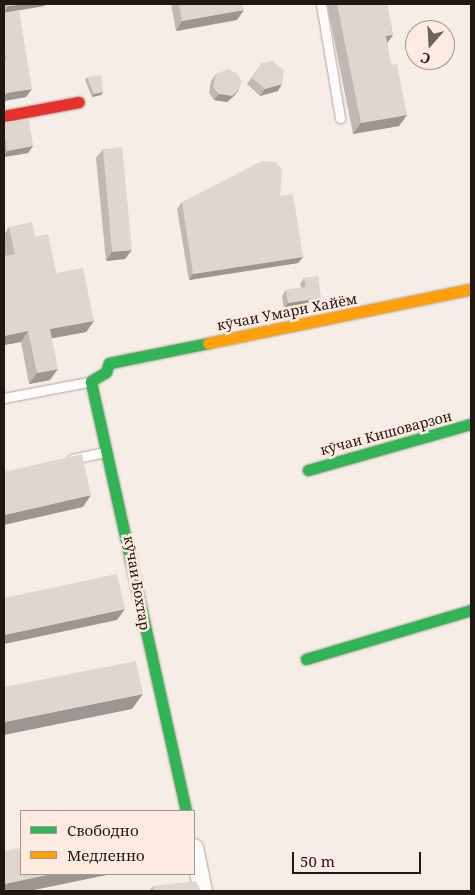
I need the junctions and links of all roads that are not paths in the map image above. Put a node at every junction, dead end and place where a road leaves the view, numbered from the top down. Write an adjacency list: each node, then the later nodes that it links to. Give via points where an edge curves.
1 (321, 4): 4 (lane)
2 (79, 102): 3 (street)
3 (4, 116)
4 (340, 118)
5 (471, 289): 6 (street, кӯчаи Умари Хайём, via 109,363 106,372)
6 (91, 381): 7 (lane); 9 (street, кӯчаи Бохтар)
7 (4, 398)
8 (471, 424): 11 (street, кӯчаи Кишоварзон)
9 (108, 451): 10 (lane); 14 (street, кӯчаи Бохтар)
10 (61, 461)
11 (308, 470)
12 (471, 610): 13 (street)
13 (306, 659)
14 (186, 810)
15 (195, 853): 16 (street)
16 (203, 891)

